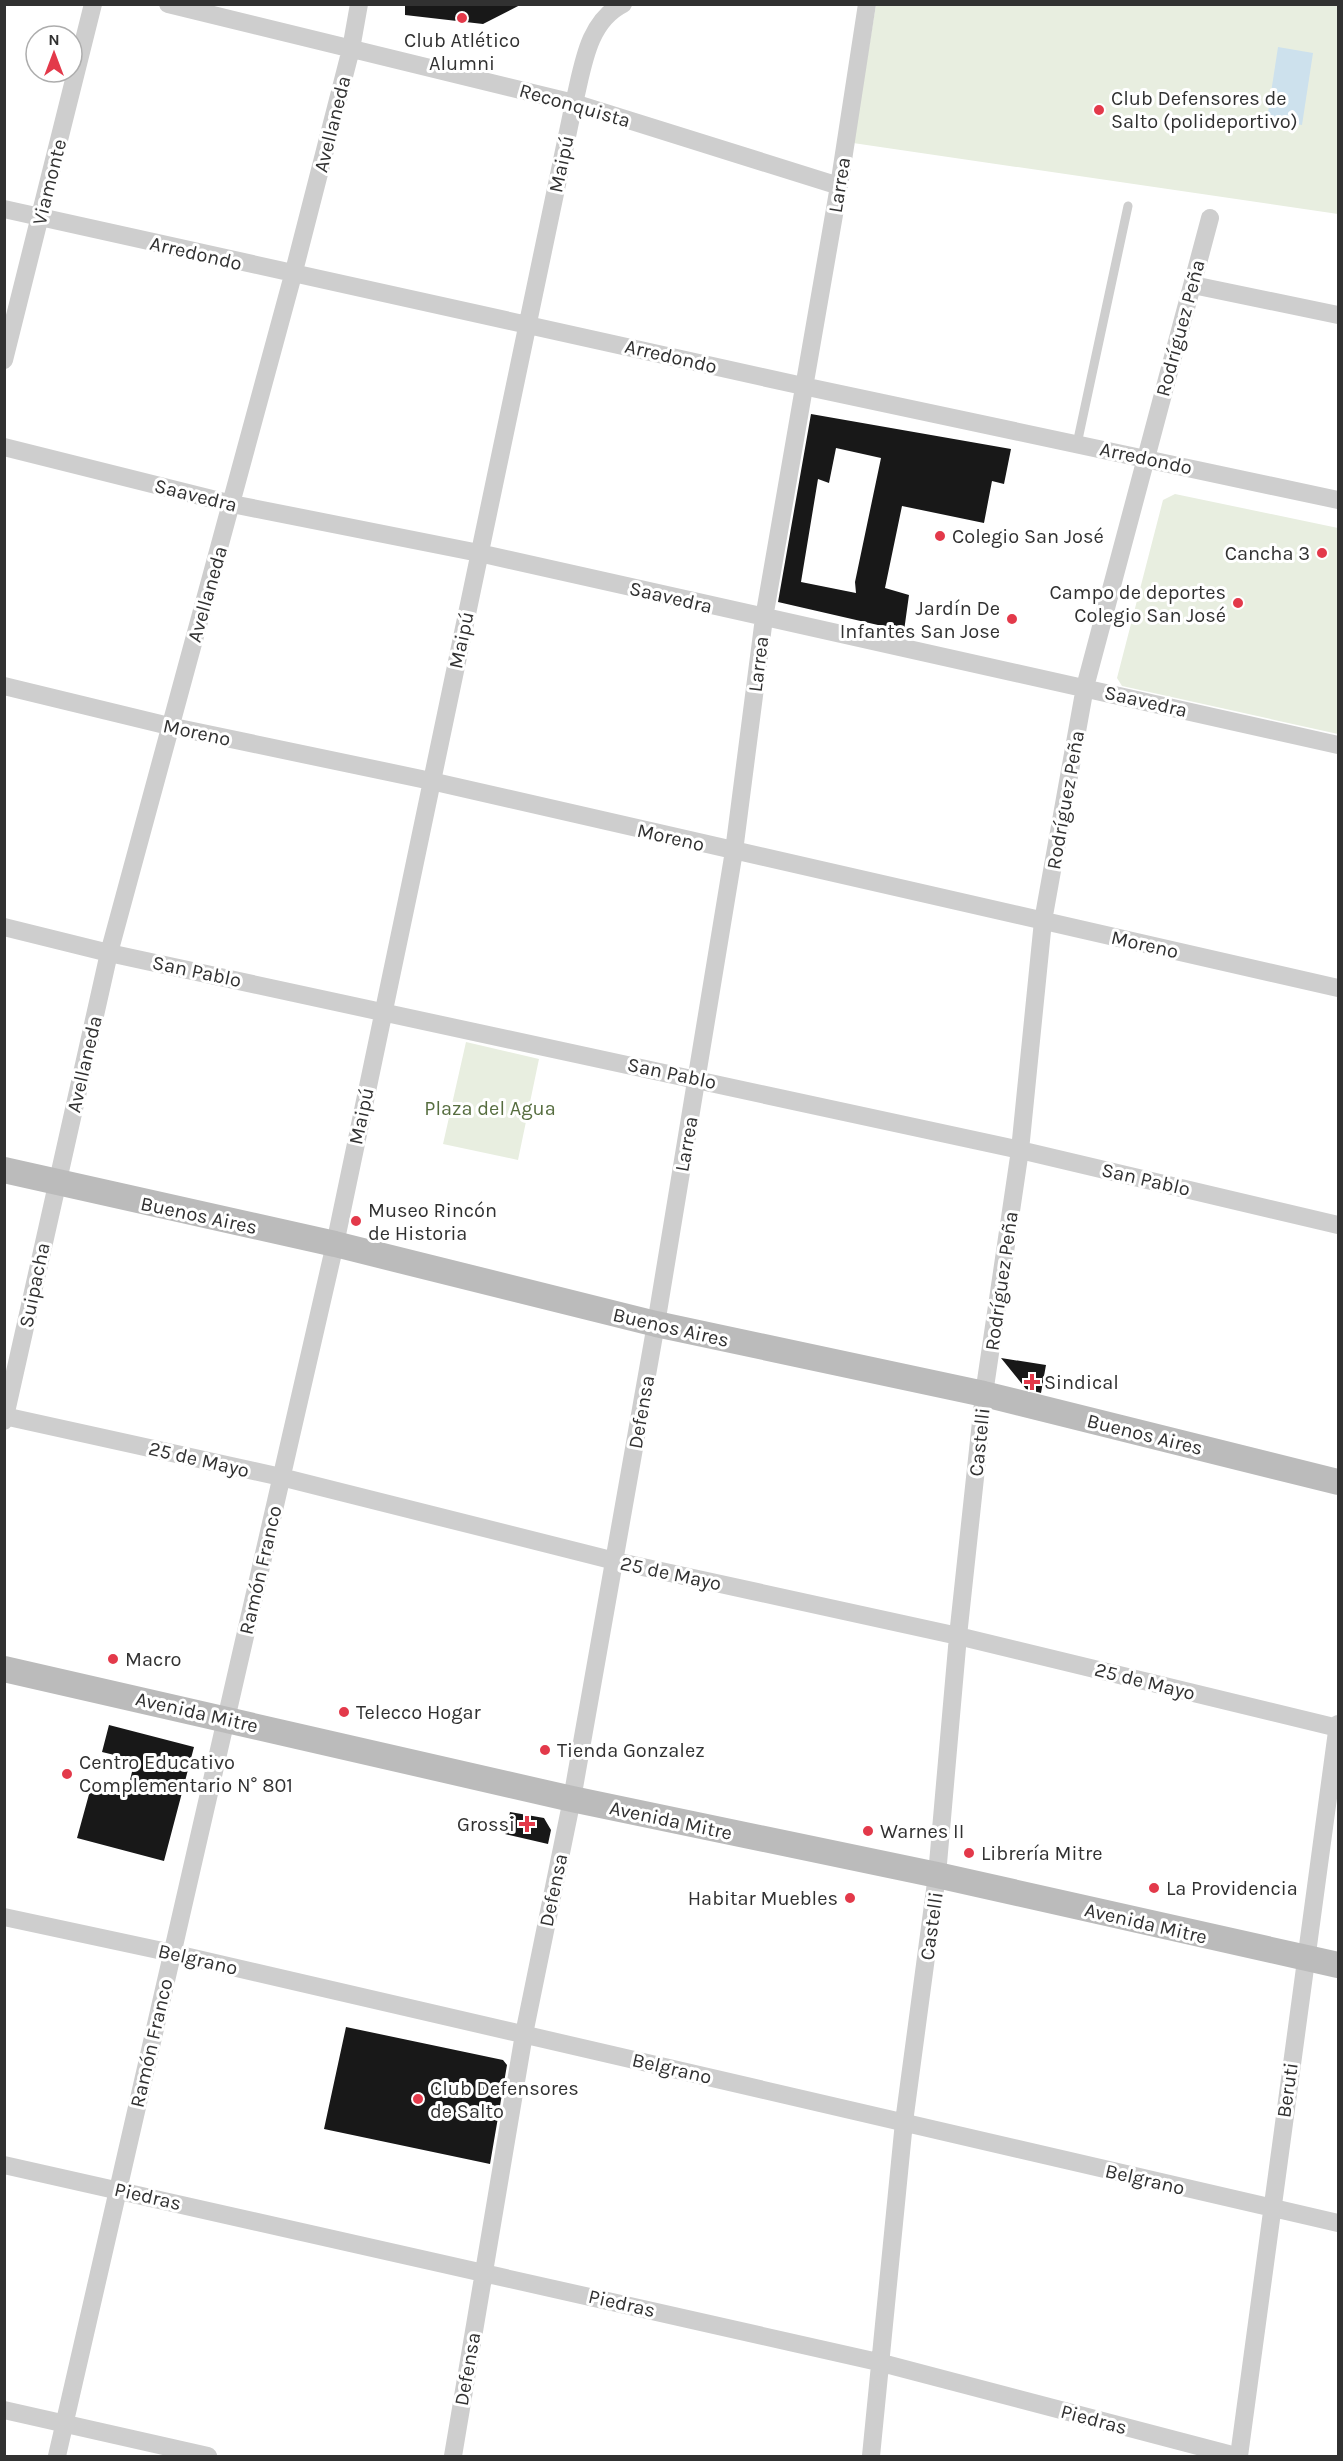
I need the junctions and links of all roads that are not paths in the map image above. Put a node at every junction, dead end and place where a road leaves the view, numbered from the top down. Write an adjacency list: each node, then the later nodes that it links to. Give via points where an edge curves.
1 (93, 4): 11 (street, Viamonte)
2 (168, 4): 6 (street, Reconquista)
3 (359, 4): 6 (street, Avellaneda)
4 (623, 4): 7 (street, Maipú, via 610,11 591,36)
5 (867, 4): 8 (street, Larrea)
6 (351, 49): 7 (street, Reconquista); 13 (street, Avellaneda)
7 (574, 103): 8 (street, Reconquista); 16 (street, Maipú)
8 (839, 186): 18 (street, Larrea)
9 (1128, 206): 19 (lane)
10 (4, 209): 11 (street, Arredondo)
11 (40, 217): 13 (street, Arredondo); 17 (street, Viamonte)
12 (1210, 218): 14 (street, Rodríguez Peña)
13 (293, 275): 16 (street, Arredondo); 23 (street, Avellaneda)
14 (1192, 285): 15 (street); 21 (street, Rodríguez Peña)
15 (1338, 315)
16 (528, 323): 18 (street, Arredondo); 24 (street, Maipú)
17 (4, 360)
18 (803, 386): 19 (street, Arredondo); 25 (street, Larrea)
19 (1077, 444): 21 (street, Arredondo)
20 (4, 447): 23 (street, Saavedra)
21 (1145, 457): 22 (street, Arredondo); 27 (street, Rodríguez Peña)
22 (1338, 500)
23 (232, 504): 24 (street, Saavedra); 28 (street, Avellaneda)
24 (479, 553): 25 (street, Saavedra); 30 (street, Maipú)
25 (764, 618): 27 (street, Saavedra); 31 (street, Larrea)
26 (4, 686): 28 (street, Moreno)
27 (1085, 687): 29 (street, Saavedra); 32 (street, Rodríguez Peña)
28 (169, 726): 30 (street, Moreno); 34 (street, Avellaneda)
29 (1338, 745)
30 (431, 782): 31 (street, Moreno); 36 (street, Maipú)
31 (734, 851): 32 (street, Moreno); 37 (street, Larrea)
32 (1043, 921): 35 (street, Moreno); 38 (street, Rodríguez Peña)
33 (4, 927): 34 (street, San Pablo)
34 (109, 953): 36 (street, San Pablo); 40 (street, Avellaneda)
35 (1338, 988)
36 (383, 1010): 37 (street, San Pablo); 42 (street, Maipú)
37 (697, 1079): 38 (street, San Pablo); 43 (street, Larrea)
38 (1020, 1150): 41 (street, San Pablo); 44 (street, Rodríguez Peña)
39 (4, 1170): 40 (street, Buenos Aires)
40 (56, 1184): 42 (street, Buenos Aires); 45 (street, Suipacha)
41 (1338, 1225)
42 (335, 1244): 43 (street, Buenos Aires); 46 (street, Ramón Franco)
43 (656, 1324): 44 (street, Buenos Aires); 48 (street, Defensa)
44 (984, 1394): 47 (street, Buenos Aires); 49 (street, Castelli)
45 (5, 1418): 46 (street, 25 de Mayo)
46 (281, 1477): 48 (street, 25 de Mayo); 51 (street, Ramón Franco)
47 (1338, 1482)
48 (615, 1562): 49 (street, 25 de Mayo); 53 (street, Defensa)
49 (958, 1636): 52 (street, 25 de Mayo); 54 (street, Castelli)
50 (4, 1669): 51 (street, Avenida Mitre)
51 (226, 1718): 53 (street, Avenida Mitre); 56 (street, Ramón Franco)
52 (1338, 1727): 57 (street, Beruti)
53 (572, 1799): 54 (street, Avenida Mitre); 59 (street, Defensa)
54 (937, 1875): 57 (street, Avenida Mitre); 60 (street, Castelli)
55 (4, 1917): 56 (street, Belgrano)
56 (172, 1953): 59 (street, Belgrano); 62 (street, Ramón Franco)
57 (1305, 1959): 58 (street, Avenida Mitre); 63 (street, Beruti)
58 (1338, 1965)
59 (524, 2034): 60 (street, Belgrano); 65 (street, Defensa)
60 (904, 2122): 63 (street, Belgrano); 66 (street, Castelli)
61 (4, 2165): 62 (street, Piedras)
62 (117, 2189): 65 (street, Piedras); 68 (street, Ramón Franco)
63 (1271, 2208): 64 (street, Belgrano); 73 (street, Beruti)
64 (1338, 2223)
65 (484, 2272): 66 (street, Piedras); 71 (street, Defensa)
66 (878, 2362): 72 (street, Castelli); 73 (street, Piedras)
67 (4, 2410): 68 (street)
68 (63, 2423): 69 (street, Ramón Franco); 70 (street)
69 (57, 2457)
70 (208, 2457)
71 (453, 2457)
72 (871, 2457)
73 (1237, 2457)

